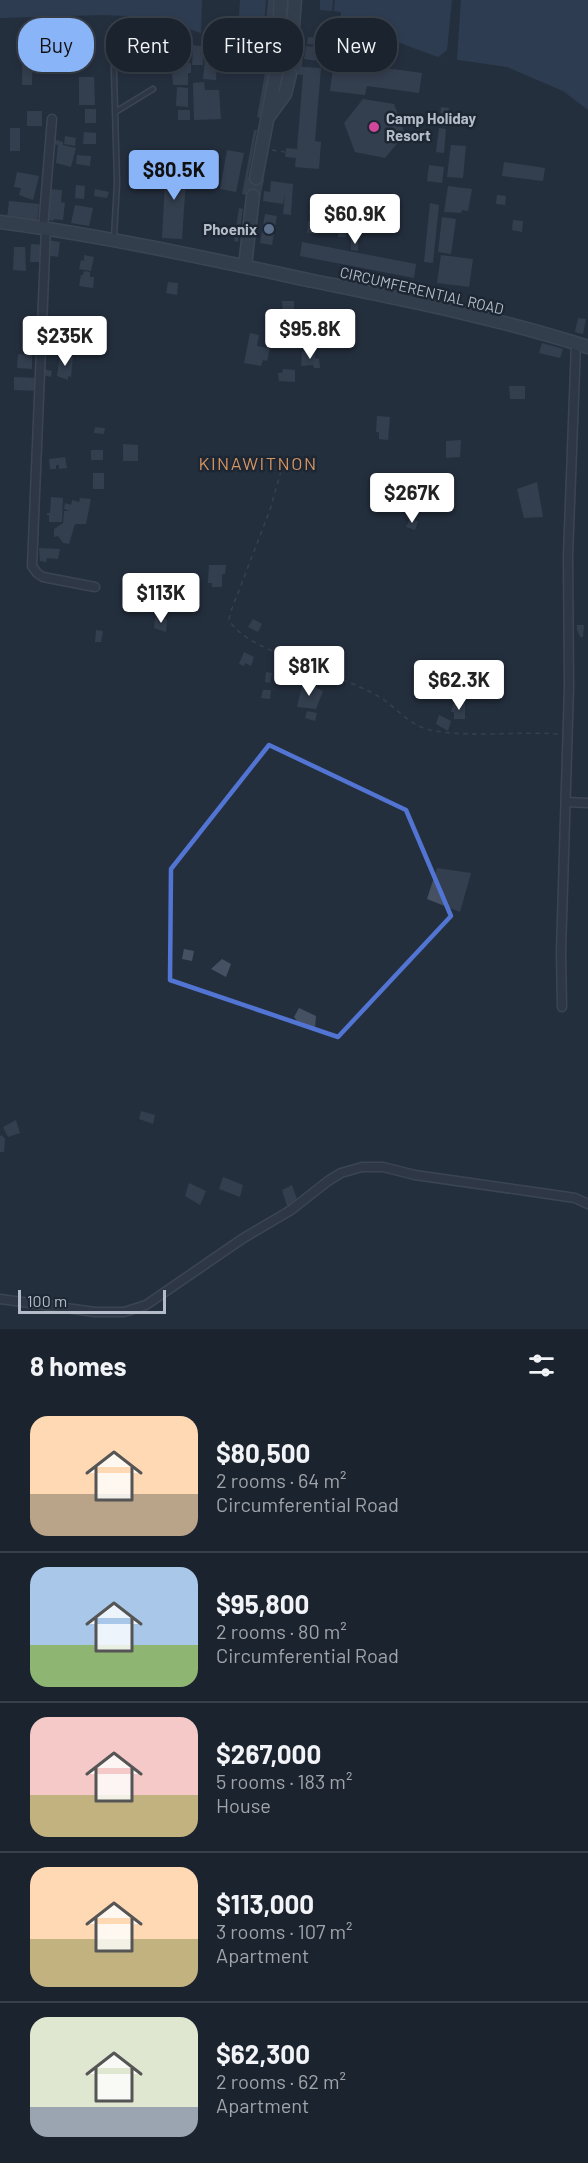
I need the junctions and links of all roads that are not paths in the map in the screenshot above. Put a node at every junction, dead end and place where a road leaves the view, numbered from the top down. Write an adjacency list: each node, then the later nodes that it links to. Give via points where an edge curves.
1 (281, 0): 3 (main road)
2 (295, 0): 4 (main road)
3 (280, 18)
4 (294, 18)
5 (115, 72): 9 (lane)
6 (276, 73): 10 (main road)
7 (290, 74): 10 (main road, via 285,94)
8 (153, 89): 9 (lane)
9 (117, 111): 16 (lane)
10 (268, 117): 12 (main road)
11 (52, 119): 15 (street)
12 (256, 178)
13 (253, 196): 17 (main road)
14 (0, 222): 15 (main road, CIRCUMFERENTIAL ROAD)
15 (44, 228): 16 (main road, CIRCUMFERENTIAL ROAD); 19 (street, via 32,566 43,577)
16 (114, 240): 17 (main road, CIRCUMFERENTIAL ROAD)
17 (244, 266): 18 (main road, CIRCUMFERENTIAL ROAD, via 482,317)
18 (582, 345): 20 (street, via 568,556)
19 (95, 587)
20 (566, 802): 21 (street); 22 (street)
21 (588, 803)
22 (562, 1007)
23 (588, 1204): 24 (street, via 575,1198 363,1167 328,1181 291,1210 135,1309 95,1312)
24 (0, 1299)

